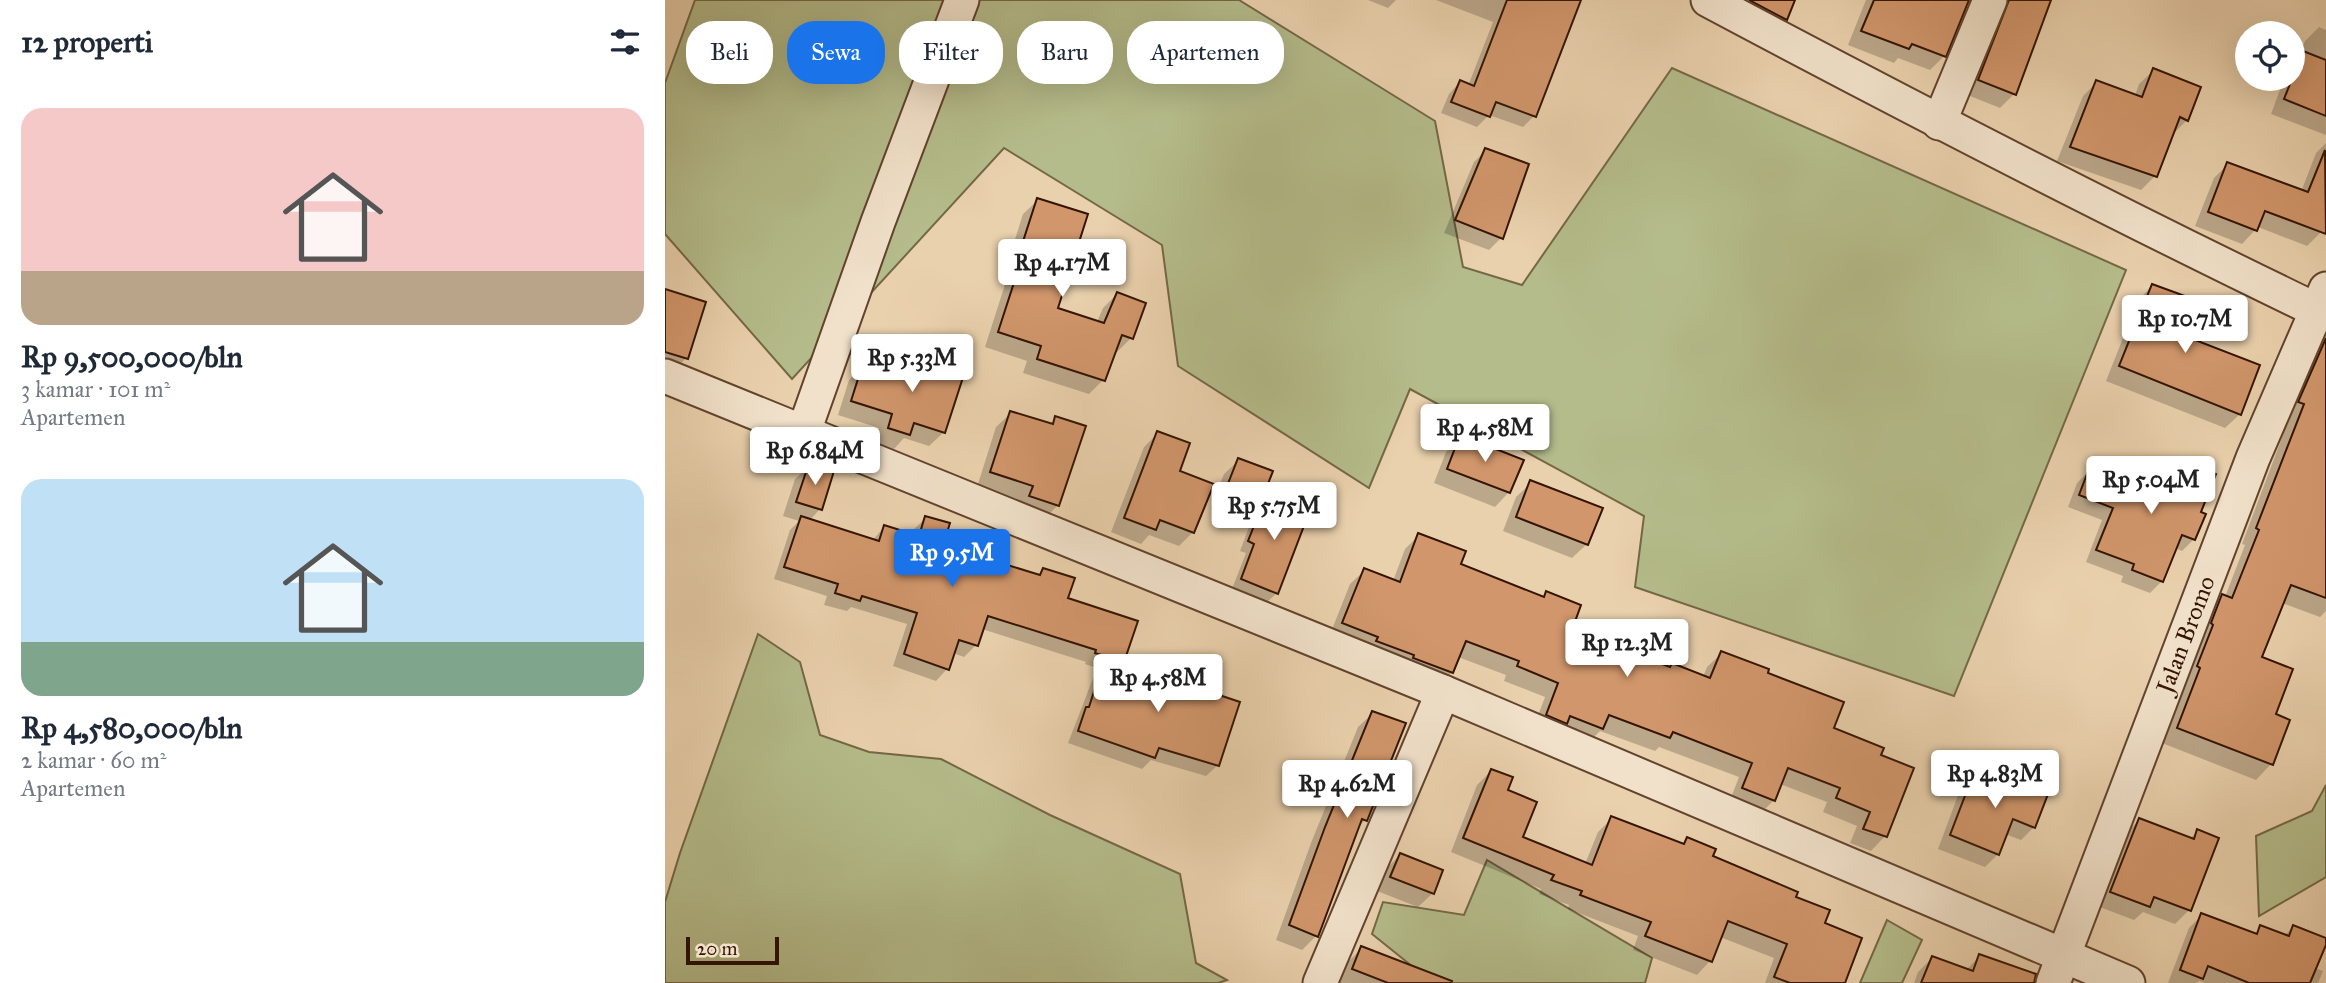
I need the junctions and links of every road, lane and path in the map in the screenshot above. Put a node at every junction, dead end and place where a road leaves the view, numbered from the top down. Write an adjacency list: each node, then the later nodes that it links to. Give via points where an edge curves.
1 (962, 0): 7 (street)
2 (1708, 0): 4 (street)
3 (1990, 0): 4 (street)
4 (1940, 123): 5 (street, via 2127,218)
5 (2321, 300): 9 (street, Jalan Bromo, via 2253,458)
6 (665, 376): 7 (street)
7 (803, 434): 8 (street)
8 (1443, 692): 9 (street); 10 (street)
9 (2058, 970): 11 (street)
10 (1320, 983)
11 (2128, 983)

